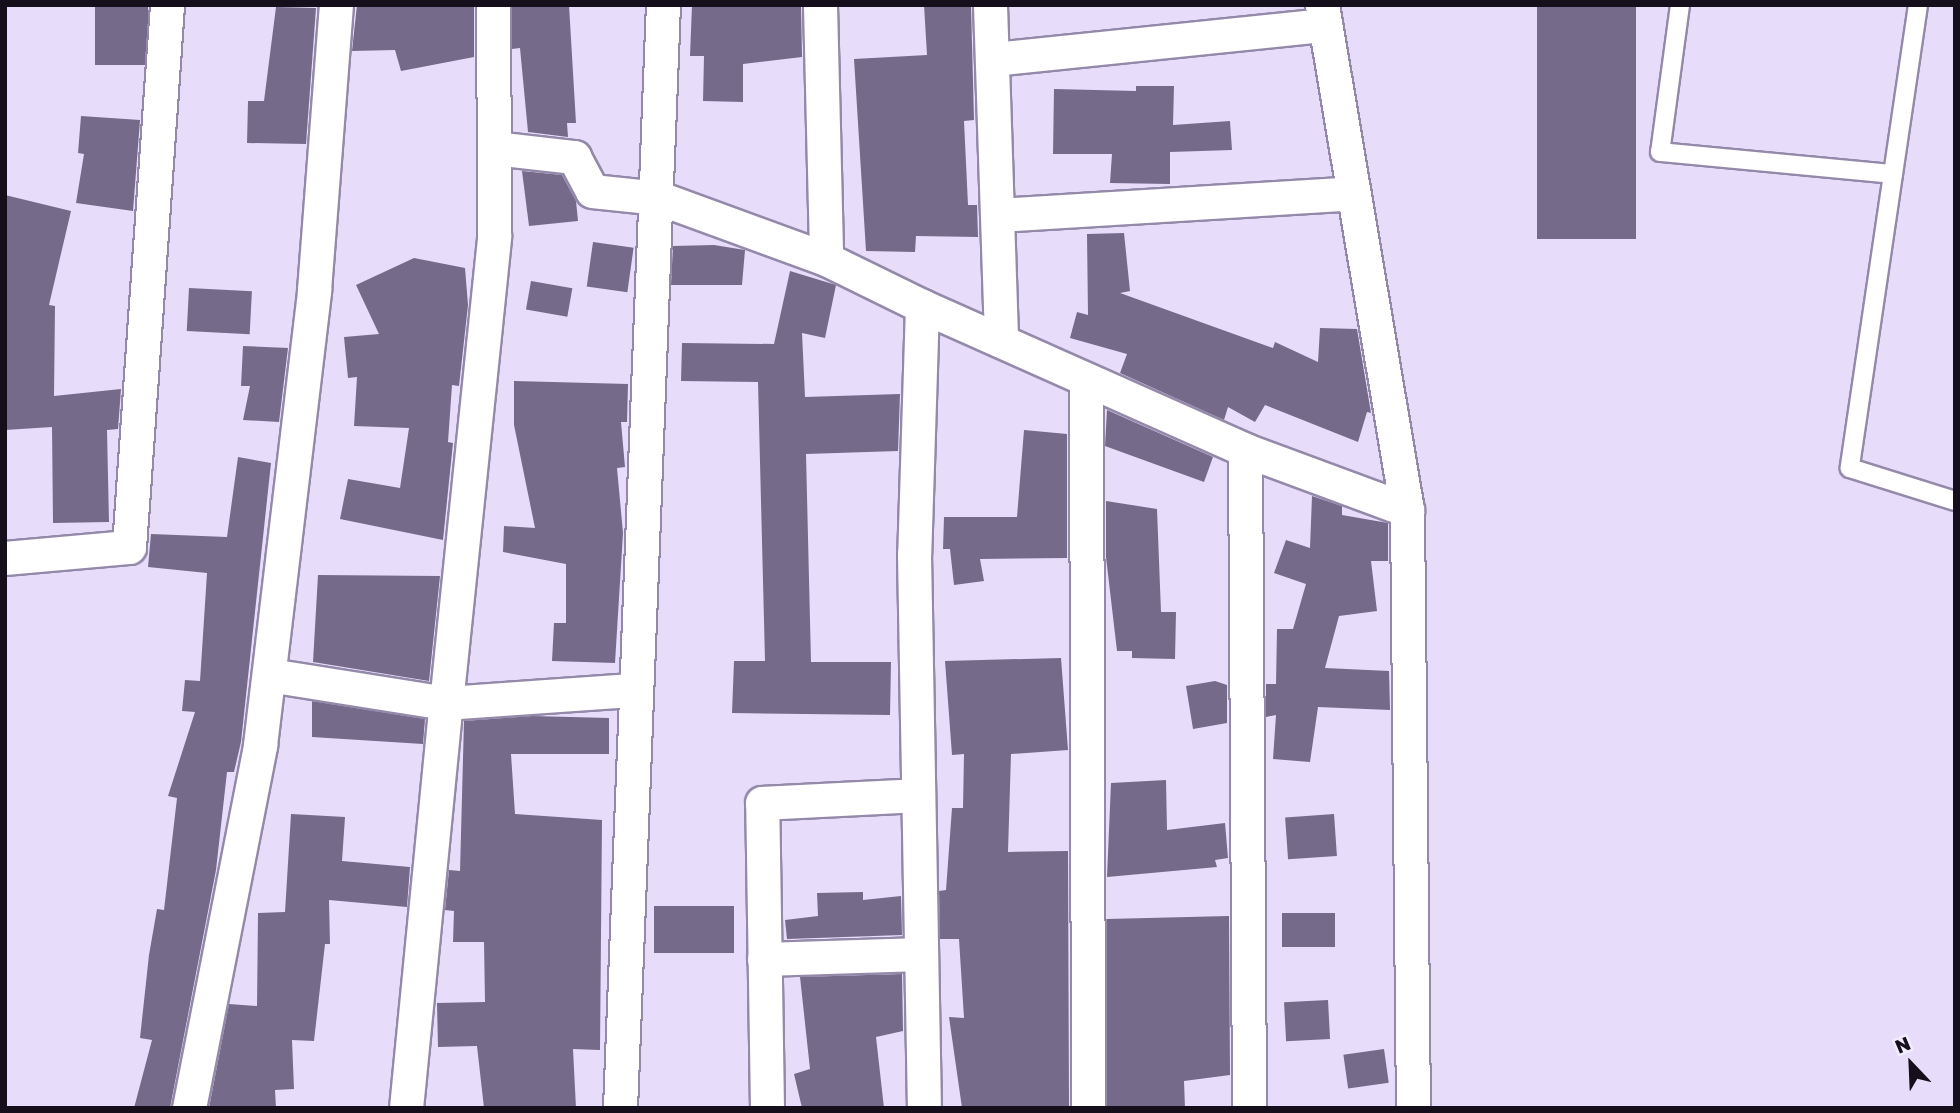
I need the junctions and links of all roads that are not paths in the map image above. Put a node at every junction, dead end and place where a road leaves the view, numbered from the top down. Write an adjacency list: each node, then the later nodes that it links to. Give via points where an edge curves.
1 (167, 5): 23 (street, via 128,547)
2 (336, 5): 24 (street, via 314,290)
3 (493, 5): 11 (street)
4 (663, 5): 14 (street)
5 (820, 5): 16 (street)
6 (990, 5): 10 (street)
7 (1680, 5): 12 (lane, via 1660,152)
8 (1918, 5): 12 (lane)
9 (1324, 15): 10 (street); 13 (street)
10 (994, 59): 15 (street)
11 (494, 148): 14 (street, via 574,157 592,191); 26 (street, via 494,236)
12 (1893, 174): 21 (lane, via 1850,468)
13 (1353, 193): 15 (street); 22 (street)
14 (659, 198): 16 (street); 25 (street)
15 (999, 215): 18 (street)
16 (826, 259): 17 (street)
17 (922, 306): 18 (street); 27 (street, via 914,554)
18 (1001, 341): 19 (street)
19 (1086, 380): 20 (street); 35 (street)
20 (1245, 450): 22 (street); 36 (street)
21 (1955, 501)
22 (1407, 510): 37 (street)
23 (5, 558)
24 (269, 675): 26 (street); 30 (street, via 260,745)
25 (633, 690): 26 (street); 32 (street)
26 (446, 703): 31 (street)
27 (918, 796): 28 (street); 29 (street, via 762,803)
28 (921, 954): 29 (street); 34 (street)
29 (764, 959): 33 (street)
30 (189, 1108)
31 (406, 1108)
32 (620, 1108)
33 (767, 1108)
34 (924, 1108)
35 (1088, 1108)
36 (1249, 1108)
37 (1413, 1108)

